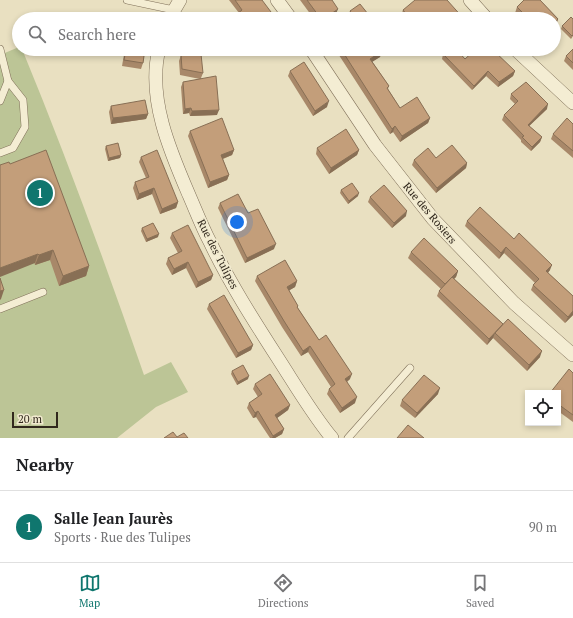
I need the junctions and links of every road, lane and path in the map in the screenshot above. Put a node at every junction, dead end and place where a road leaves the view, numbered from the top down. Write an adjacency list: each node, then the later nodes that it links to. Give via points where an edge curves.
1 (127, 0): 4 (lane)
2 (278, 0): 5 (street)
3 (470, 0): 6 (street)
4 (174, 10)
5 (286, 12)
6 (481, 12)
7 (1, 52): 11 (lane)
8 (158, 56): 19 (street, Rue des Tulipes, via 156,78 164,129 175,163 210,243 231,283)
9 (316, 56): 17 (street, Rue des Rosiers, via 375,145 433,219 514,303)
10 (523, 56): 13 (street)
11 (8, 81): 12 (lane); 14 (lane, via 23,100 25,127 13,148)
12 (0, 101)
13 (573, 103)
14 (0, 153)
15 (43, 292): 16 (lane)
16 (0, 309)
17 (573, 354)
18 (410, 368): 20 (lane)
19 (325, 436)
20 (348, 438)

